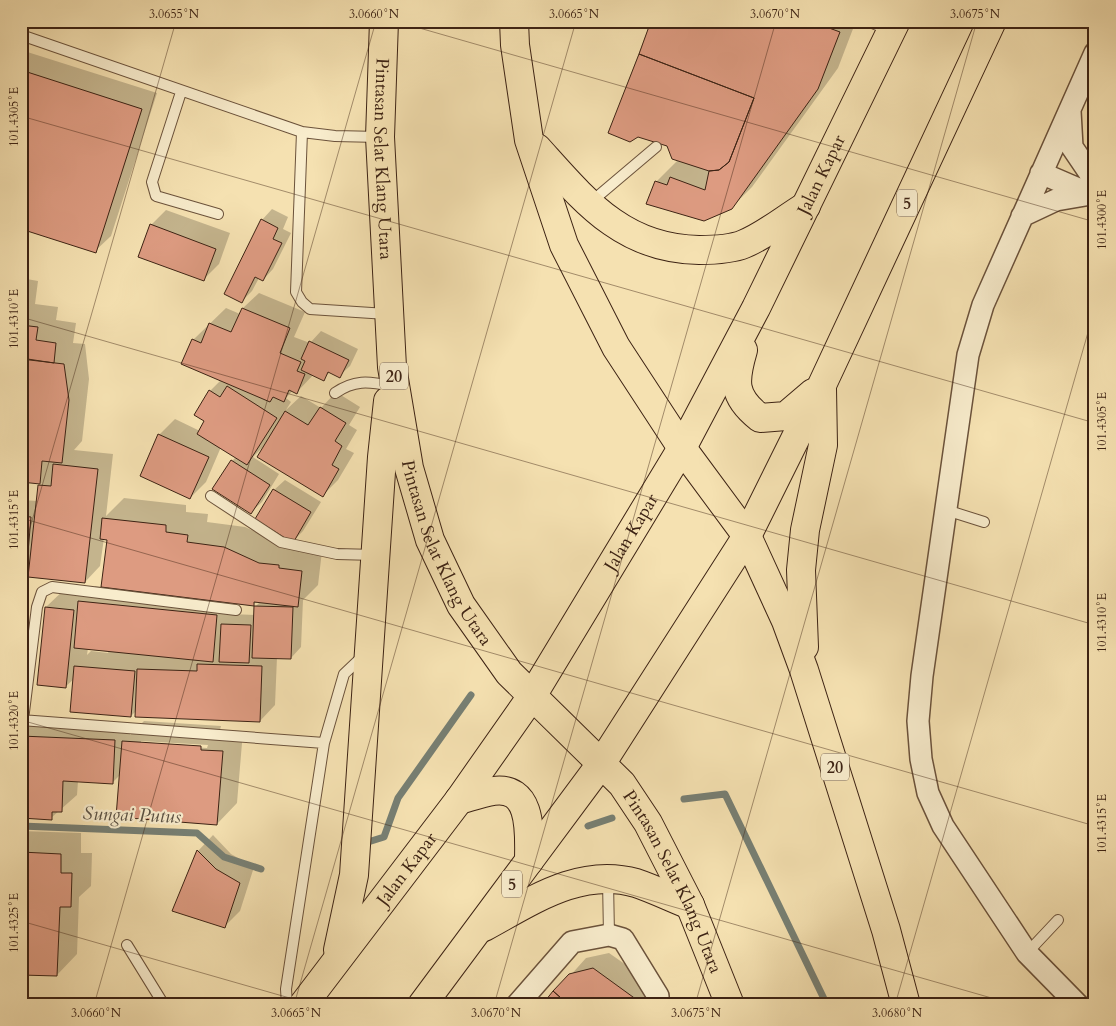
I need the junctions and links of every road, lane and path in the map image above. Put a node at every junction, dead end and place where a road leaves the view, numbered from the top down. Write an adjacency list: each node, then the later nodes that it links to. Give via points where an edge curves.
1 (384, 21): 10 (highway, Pintasan Selat Klang Utara / 20)
2 (514, 21): 11 (highway, 20)
3 (992, 21): 22 (highway, 5)
4 (885, 24): 16 (highway, Jalan Kapar)
5 (21, 35): 7 (lane)
6 (1095, 53): 8 (street)
7 (181, 92): 9 (lane); 17 (lane, via 152,182 152,191 156,196)
8 (1070, 109): 13 (street); 14 (street, via 1072,147)
9 (302, 132): 10 (lane); 20 (lane, via 296,292 310,309)
10 (380, 137): 20 (highway, Pintasan Selat Klang Utara / 20)
11 (529, 140): 15 (highway); 24 (highway, 20, via 564,245 616,347)
12 (656, 147): 15 (lane)
13 (1045, 165): 14 (street); 18 (street)
14 (1093, 186): 18 (street)
15 (588, 205): 16 (highway, via 636,237 679,249 708,250 744,245)
16 (806, 206): 19 (highway, Jalan Kapar)
17 (218, 214)
18 (1022, 216): 26 (street, via 983,305 968,355)
19 (756, 308): 22 (highway, via 736,389 746,407 760,418 786,416); 24 (highway, Jalan Kapar)
20 (389, 314): 21 (highway, Pintasan Selat Klang Utara / 20)
21 (391, 376): 23 (lane, via 359,381); 29 (highway); 33 (highway, Pintasan Selat Klang Utara / 20, via 409,468 430,540 462,605 508,673)
22 (822, 386): 28 (highway, 5); 32 (highway, via 823,445 805,530 801,570)
23 (335, 393)
24 (682, 448): 28 (highway, 20); 33 (highway, Jalan Kapar)
25 (211, 496): 29 (lane, via 281,542 337,554)
26 (946, 510): 27 (lane); 45 (street, via 922,676 918,721 921,759 928,793 943,826)
27 (984, 522)
28 (746, 536): 32 (highway, 20, via 786,621); 36 (highway, 5)
29 (376, 555): 31 (highway)
30 (236, 610): 34 (lane, via 52,587 42,592 37,607)
31 (369, 649): 35 (lane, via 344,674); 46 (highway, via 354,874)
32 (804, 670): 54 (highway, 20, via 886,930)
33 (532, 696): 36 (highway, Pintasan Selat Klang Utara / 20); 37 (highway, Jalan Kapar)
34 (22, 720): 35 (lane)
35 (324, 743): 49 (lane, via 286,989)
36 (602, 764): 38 (highway, 5); 40 (highway, Pintasan Selat Klang Utara / 20, via 622,784 648,823)
37 (459, 800): 38 (highway, via 495,791 511,794 526,807 530,825); 46 (highway, Jalan Kapar)
38 (529, 862): 42 (highway, 5)
39 (608, 878): 40 (highway, via 635,883); 42 (highway, via 584,880 558,888); 43 (lane)
40 (690, 905): 53 (highway, Pintasan Selat Klang Utara / 20)
41 (1058, 920): 45 (lane)
42 (478, 930): 51 (highway, 5)
43 (609, 935): 47 (street, via 623,939 658,996); 52 (street, via 572,942)
44 (127, 945): 48 (lane)
45 (1027, 953): 55 (street)
46 (335, 961): 50 (highway, Jalan Kapar)
47 (658, 1004)
48 (164, 1005)
49 (287, 1005)
50 (303, 1005)
51 (422, 1005)
52 (517, 1005)
53 (730, 1005)
54 (906, 1005)
55 (1078, 1005)

